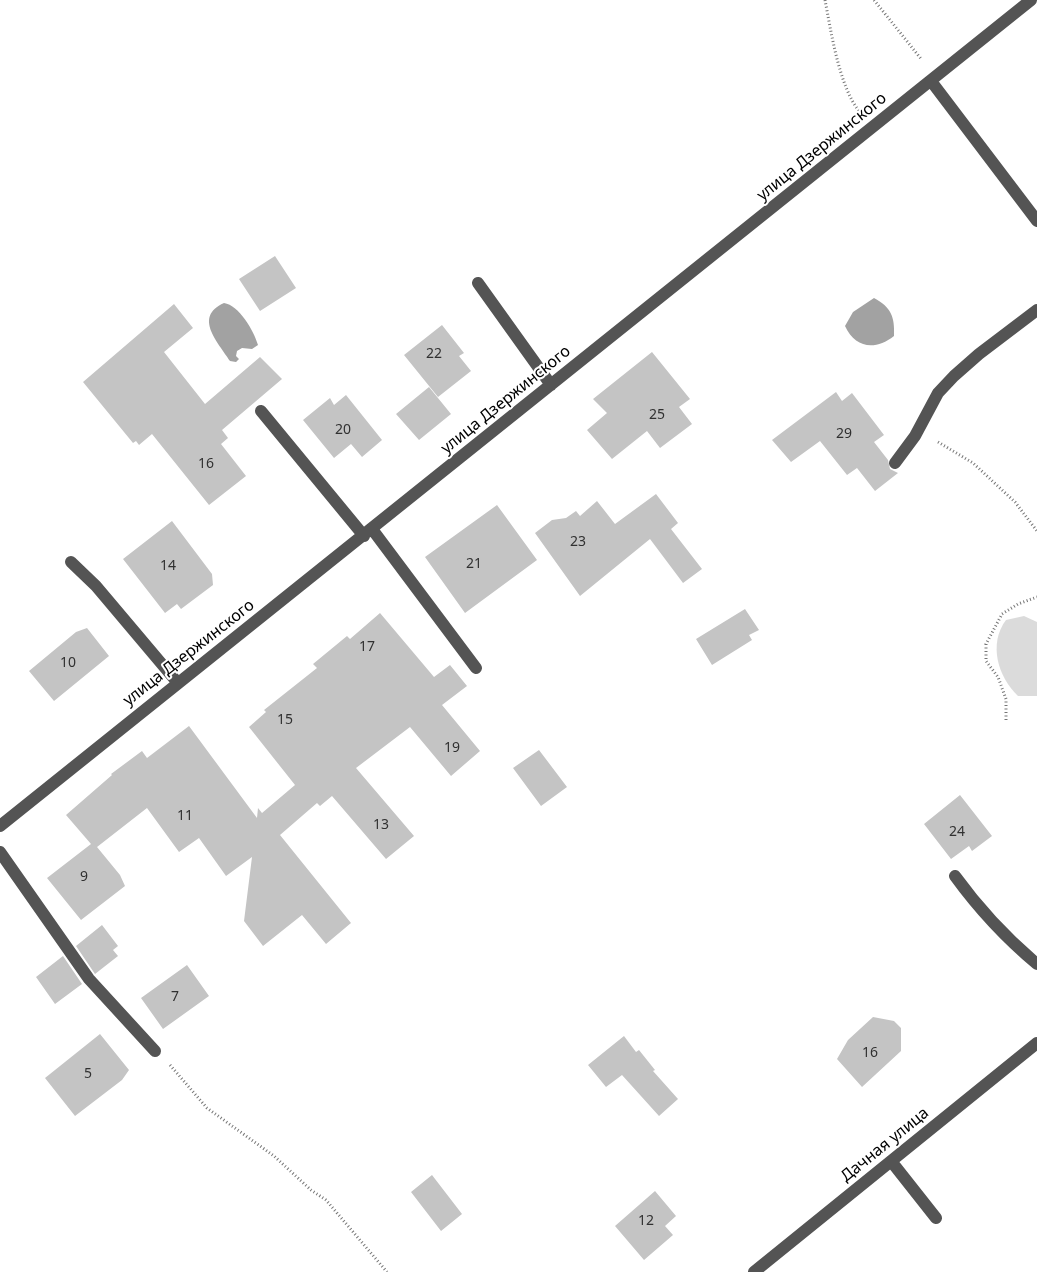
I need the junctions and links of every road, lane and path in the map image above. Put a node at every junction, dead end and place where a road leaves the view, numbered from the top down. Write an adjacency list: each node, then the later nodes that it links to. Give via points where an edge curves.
1 (825, 0): 5 (path, via 833,43 851,101)
2 (874, 0): 4 (path, via 927,66)
3 (1031, 0): 4 (street, улица Дзержинского)
4 (931, 81): 5 (street, улица Дзержинского); 6 (street)
5 (872, 127): 9 (street, улица Дзержинского)
6 (1037, 221)
7 (478, 283): 9 (street)
8 (1037, 310): 11 (street, via 954,376 938,393)
9 (551, 385): 14 (street, улица Дзержинского)
10 (261, 411): 14 (street)
11 (918, 429): 12 (street); 13 (path, via 973,463 1015,502)
12 (895, 463)
13 (1037, 531)
14 (368, 532): 17 (street); 18 (street, улица Дзержинского)
15 (71, 562): 18 (street, via 96,586)
16 (1037, 597): 19 (path, via 1002,614 986,644 986,661 998,677 1006,699)
17 (476, 668)
18 (177, 682): 20 (street, улица Дзержинского)
19 (1006, 720)
20 (0, 826)
21 (0, 852): 25 (street, via 89,979)
22 (955, 876): 23 (street, via 998,928)
23 (1037, 964)
24 (1037, 1043): 26 (street, Дачная улица)
25 (155, 1051): 28 (path, via 207,1108 274,1156 326,1200)
26 (891, 1161): 27 (street); 29 (street, Дачная улица)
27 (936, 1218)
28 (387, 1272)
29 (754, 1272)

